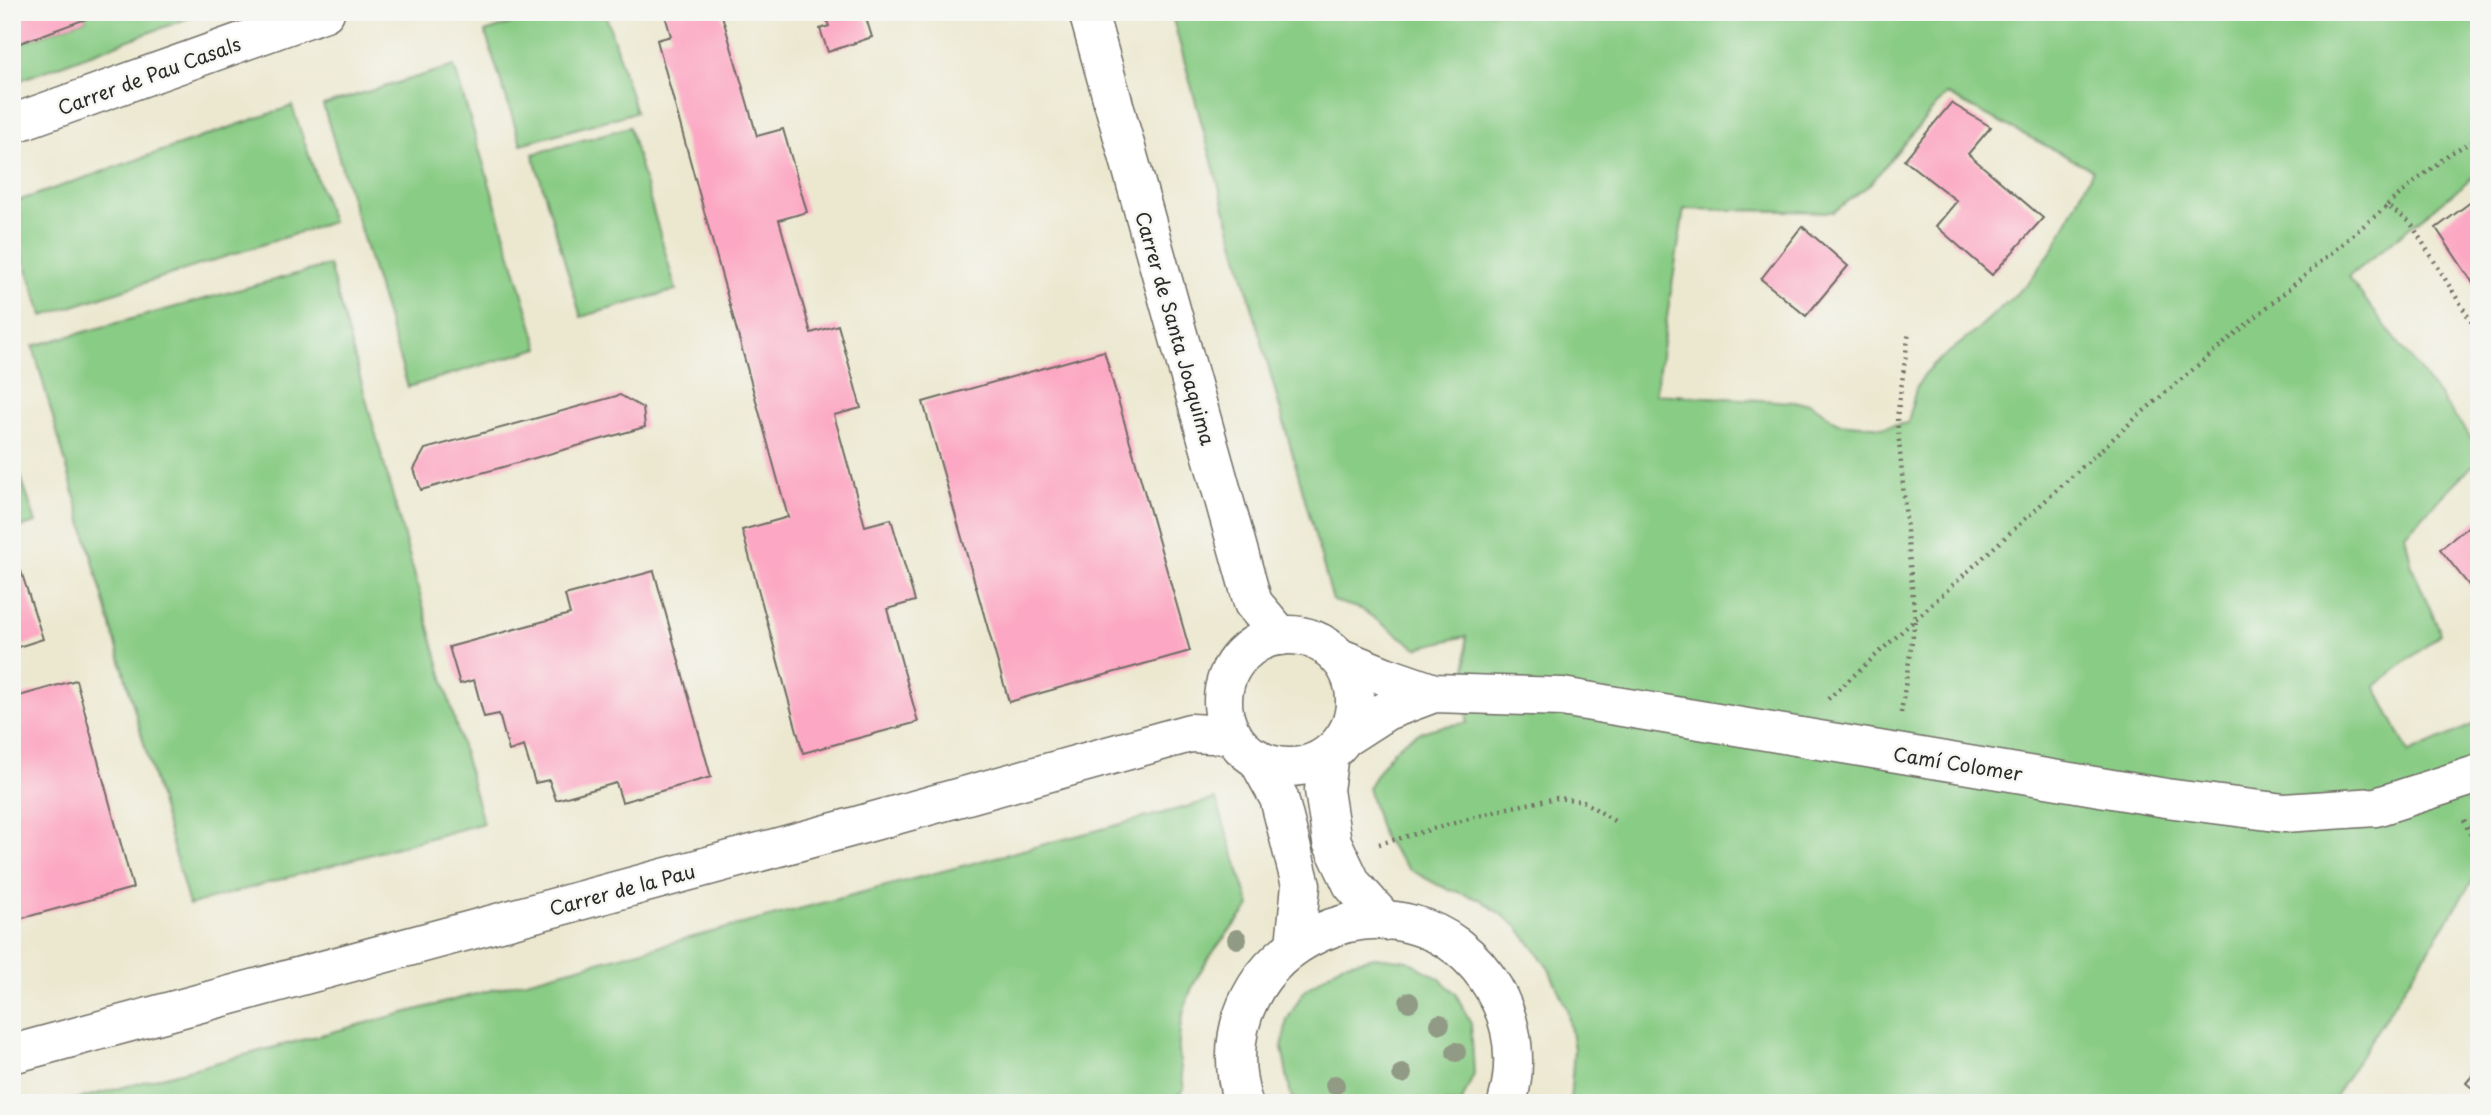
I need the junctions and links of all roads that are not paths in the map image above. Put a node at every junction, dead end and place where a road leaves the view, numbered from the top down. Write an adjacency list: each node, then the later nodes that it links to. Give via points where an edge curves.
1 (325, 12): 3 (street, Carrer de Pau Casals)
2 (1088, 12): 4 (street, Carrer de Santa Joaquima, via 1254,603)
3 (12, 124)
4 (1281, 636): 5 (street, via 1312,639); 7 (street, via 1253,645 1228,677 1225,717)
5 (1338, 657): 6 (street, Camí Colomer); 8 (street, via 1349,673 1356,701 1353,720)
6 (1434, 693): 8 (street, Camí Colomer, via 1386,710); 9 (street, Camí Colomer, via 1562,697 2166,798 2284,813 2376,807)
7 (1245, 746): 8 (street, via 1267,763 1288,767 1310,764); 11 (street, via 1279,798 1301,885); 12 (street, Carrer de la Pau, via 1190,733)
8 (1336, 746): 10 (street, via 1324,790 1332,842 1352,884)
9 (2479, 774)
10 (1384, 921): 11 (street, via 1337,926); 14 (street, via 1444,939 1469,958 1489,982 1504,1009 1512,1039)
11 (1295, 945): 13 (street, via 1265,974 1244,1010 1236,1043)
12 (12, 1054)
13 (1240, 1099)
14 (1507, 1103)

